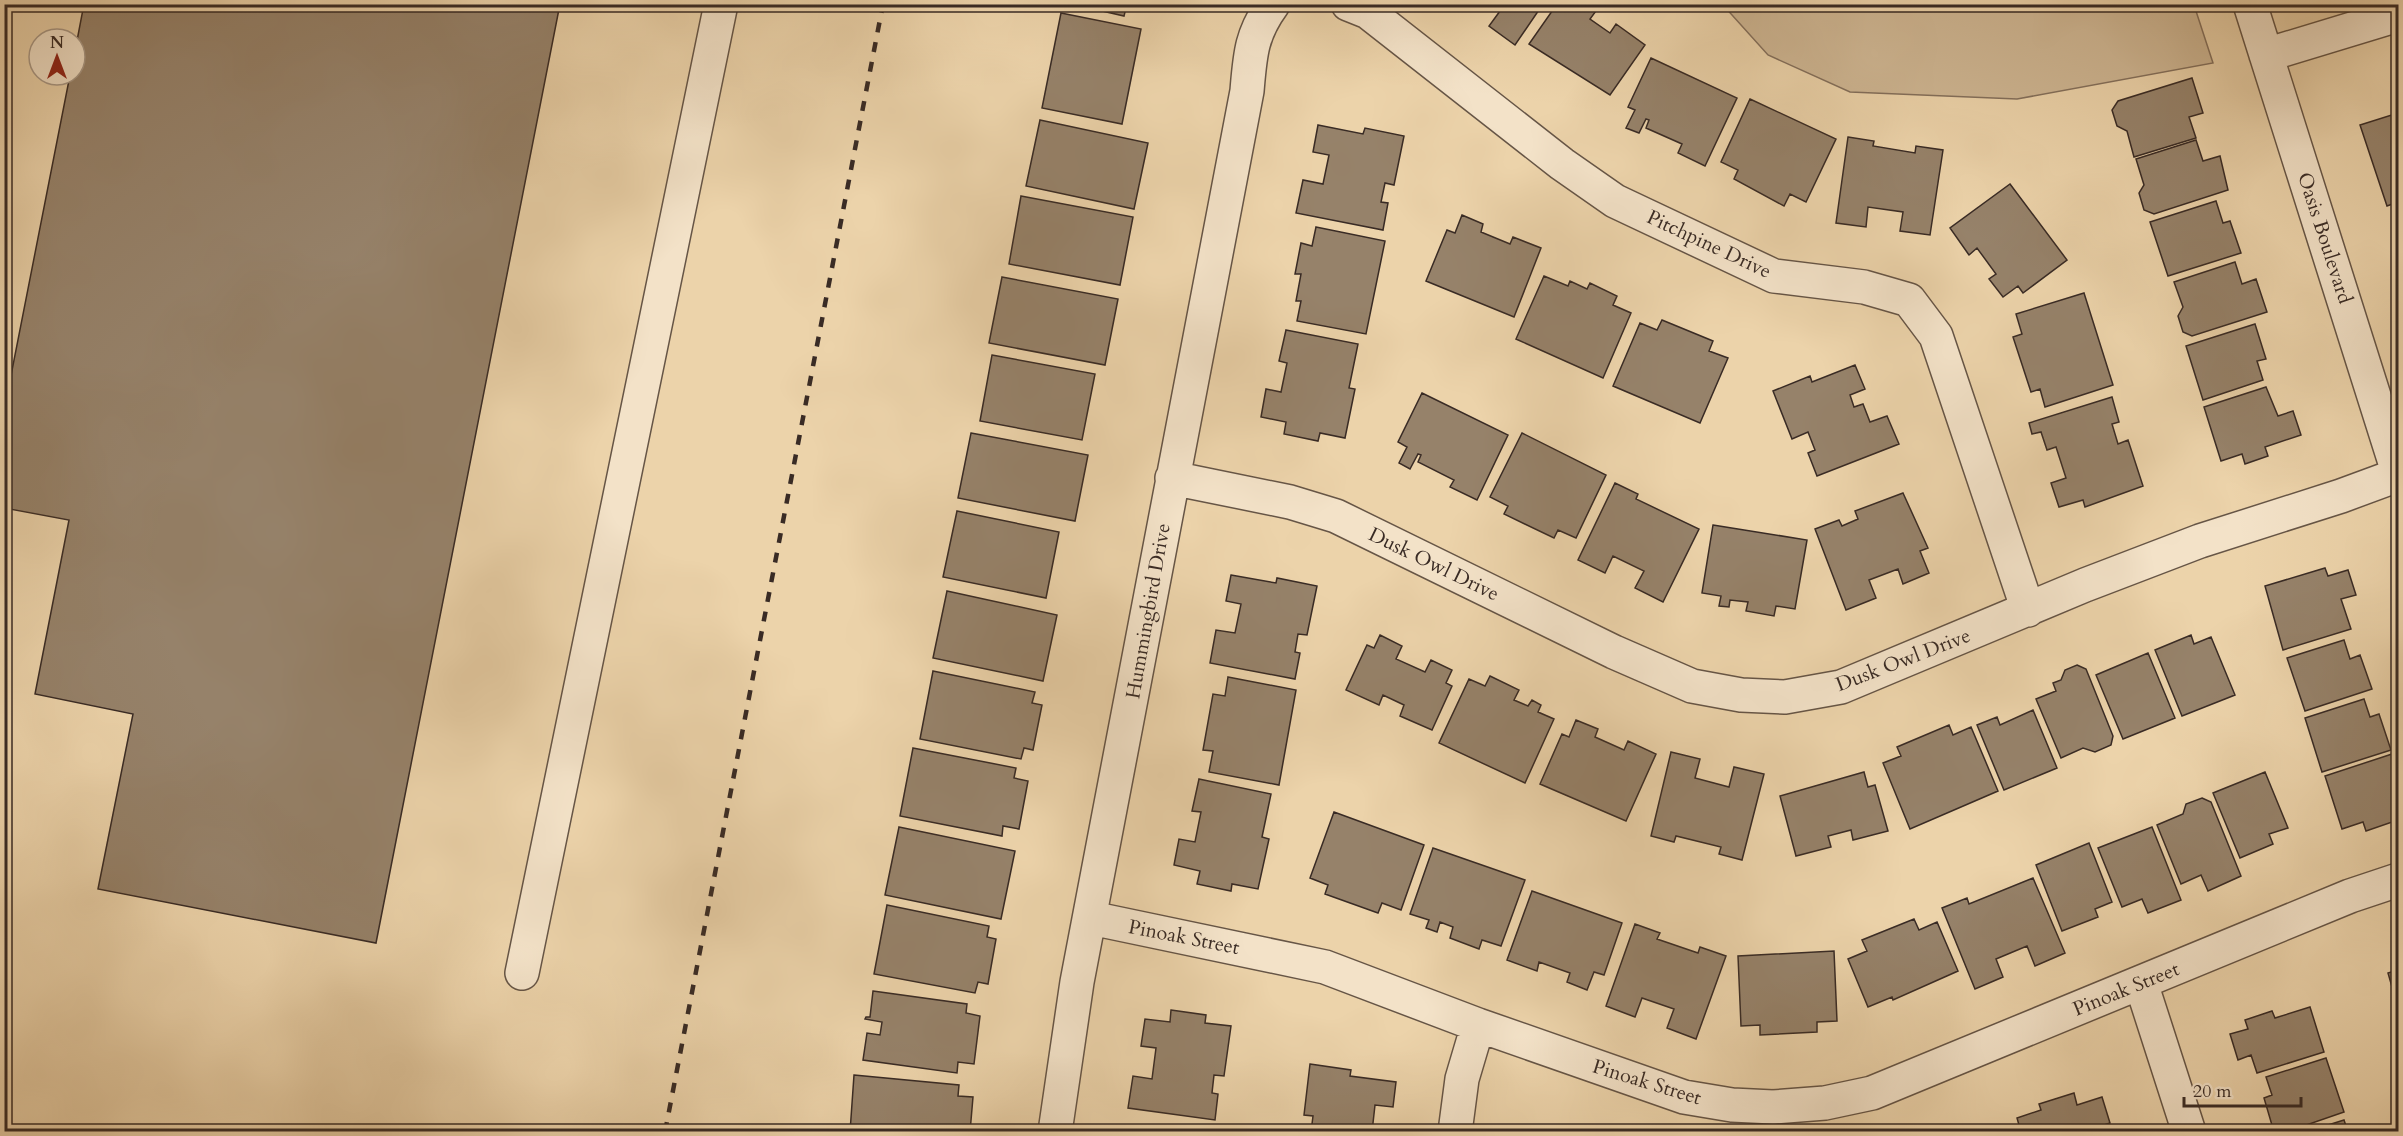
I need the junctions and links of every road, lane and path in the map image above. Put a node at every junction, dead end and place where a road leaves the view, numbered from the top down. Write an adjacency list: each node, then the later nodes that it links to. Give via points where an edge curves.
1 (721, 4): 12 (street)
2 (1273, 4): 8 (street, Hummingbird Drive, via 1258,25 1250,60)
3 (1348, 4): 9 (street, Pitchpine Drive, via 1368,12 1615,201 1774,276 1864,287 1910,300 1936,336)
4 (2250, 4): 6 (street, Oasis Boulevard)
5 (2398, 15): 6 (street)
6 (2266, 55): 7 (street, Oasis Boulevard)
7 (2398, 473): 9 (street, Dusk Owl Drive, via 2341,496 2200,541)
8 (1172, 478): 9 (street, Dusk Owl Drive, via 1290,502 1336,516 1624,657 1692,686 1741,696 1785,697 1841,687); 11 (street, Hummingbird Drive)
9 (2028, 610)
10 (2398, 880): 13 (street, Pinoak Street, via 2350,896)
11 (1091, 918): 14 (street, Pinoak Street, via 1325,967); 15 (street, Hummingbird Drive, via 1077,982)
12 (522, 973)
13 (2141, 983): 14 (street, Pinoak Street, via 1872,1093 1773,1107 1684,1097); 17 (street)
14 (1478, 1025): 16 (street, via 1462,1079)
15 (1055, 1131)
16 (1455, 1131)
17 (2189, 1131)

